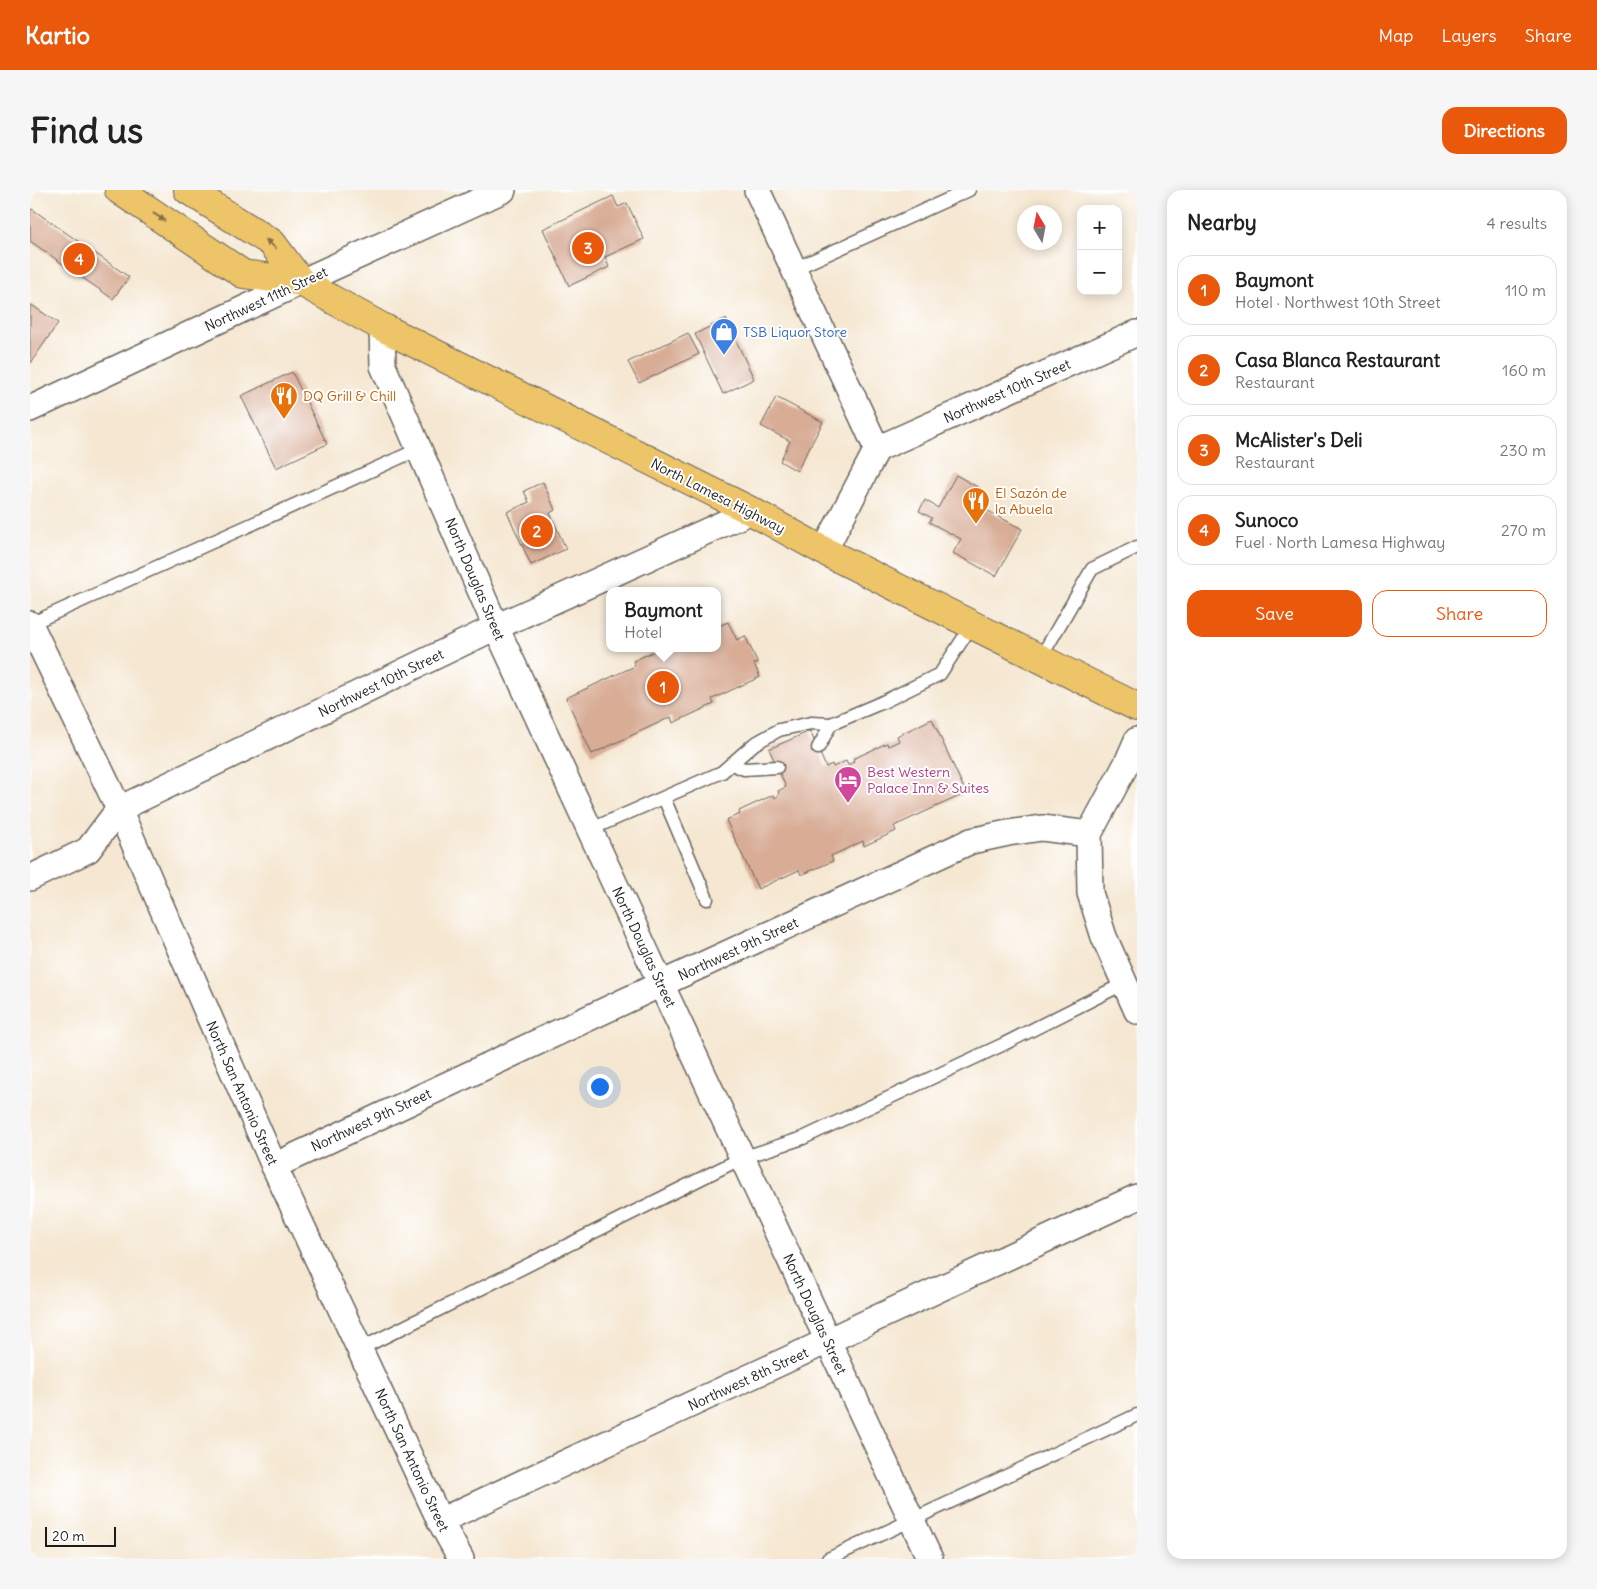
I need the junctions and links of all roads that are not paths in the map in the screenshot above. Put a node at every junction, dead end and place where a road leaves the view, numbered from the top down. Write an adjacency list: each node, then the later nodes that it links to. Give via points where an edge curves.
1 (118, 190): 7 (main road, North Lamesa Highway, one-way to 7, via 243,274)
2 (188, 190): 7 (main road, North Lamesa Highway, one-way to 2, via 272,243)
3 (502, 190): 7 (street, Northwest 11th Street)
4 (757, 190): 6 (street)
5 (969, 190): 6 (lane)
6 (794, 269): 12 (street)
7 (301, 282): 8 (main road, North Lamesa Highway); 10 (street, Northwest 11th Street)
8 (382, 327): 11 (street, North Douglas Street, via 384,366); 13 (main road, North Lamesa Highway)
9 (1137, 332): 12 (street, Northwest 10th Street)
10 (30, 409)
11 (420, 449): 16 (lane); 18 (street, North Douglas Street)
12 (877, 449): 15 (street)
13 (751, 511): 15 (main road, North Lamesa Highway); 18 (street, Northwest 10th Street)
14 (1137, 547): 19 (lane, via 1092,569)
15 (824, 551): 17 (main road, North Lamesa Highway)
16 (30, 624): 27 (street, North San Antonio Street)
17 (972, 625): 19 (main road, North Lamesa Highway); 21 (lane, via 940,674)
18 (496, 628): 27 (street, Northwest 10th Street); 28 (street, North Douglas Street)
19 (1040, 659): 20 (main road, North Lamesa Highway)
20 (1137, 707)
21 (831, 724): 23 (lane); 24 (lane, via 811,723 779,730 754,744)
22 (1137, 740): 29 (street)
23 (818, 748)
24 (732, 764): 25 (lane, via 744,769); 26 (lane, via 722,772)
25 (777, 767)
26 (664, 798): 28 (lane); 31 (lane)
27 (119, 809): 30 (street, Northwest 10th Street, via 88,850); 36 (street, North San Antonio Street)
28 (590, 830): 33 (street, North Douglas Street)
29 (1089, 834): 32 (street, via 1090,893); 33 (street, Northwest 9th Street, via 1042,828 971,841)
30 (30, 878)
31 (707, 899)
32 (1124, 983): 34 (street); 35 (lane, via 1004,1044 803,1138)
33 (661, 984): 35 (street, North Douglas Street); 36 (street, Northwest 9th Street)
34 (1137, 1011)
35 (742, 1158): 38 (street, North Douglas Street); 39 (lane)
36 (274, 1166): 39 (street, North San Antonio Street)
37 (1137, 1197): 38 (street, Northwest 8th Street)
38 (828, 1342): 41 (street, North Douglas Street); 42 (street, Northwest 8th Street)
39 (360, 1349): 42 (street, North San Antonio Street)
40 (1137, 1415): 41 (lane)
41 (912, 1520): 44 (lane); 45 (street, North Douglas Street)
42 (440, 1521): 43 (street, North San Antonio Street)
43 (461, 1559)
44 (828, 1559)
45 (930, 1559)

